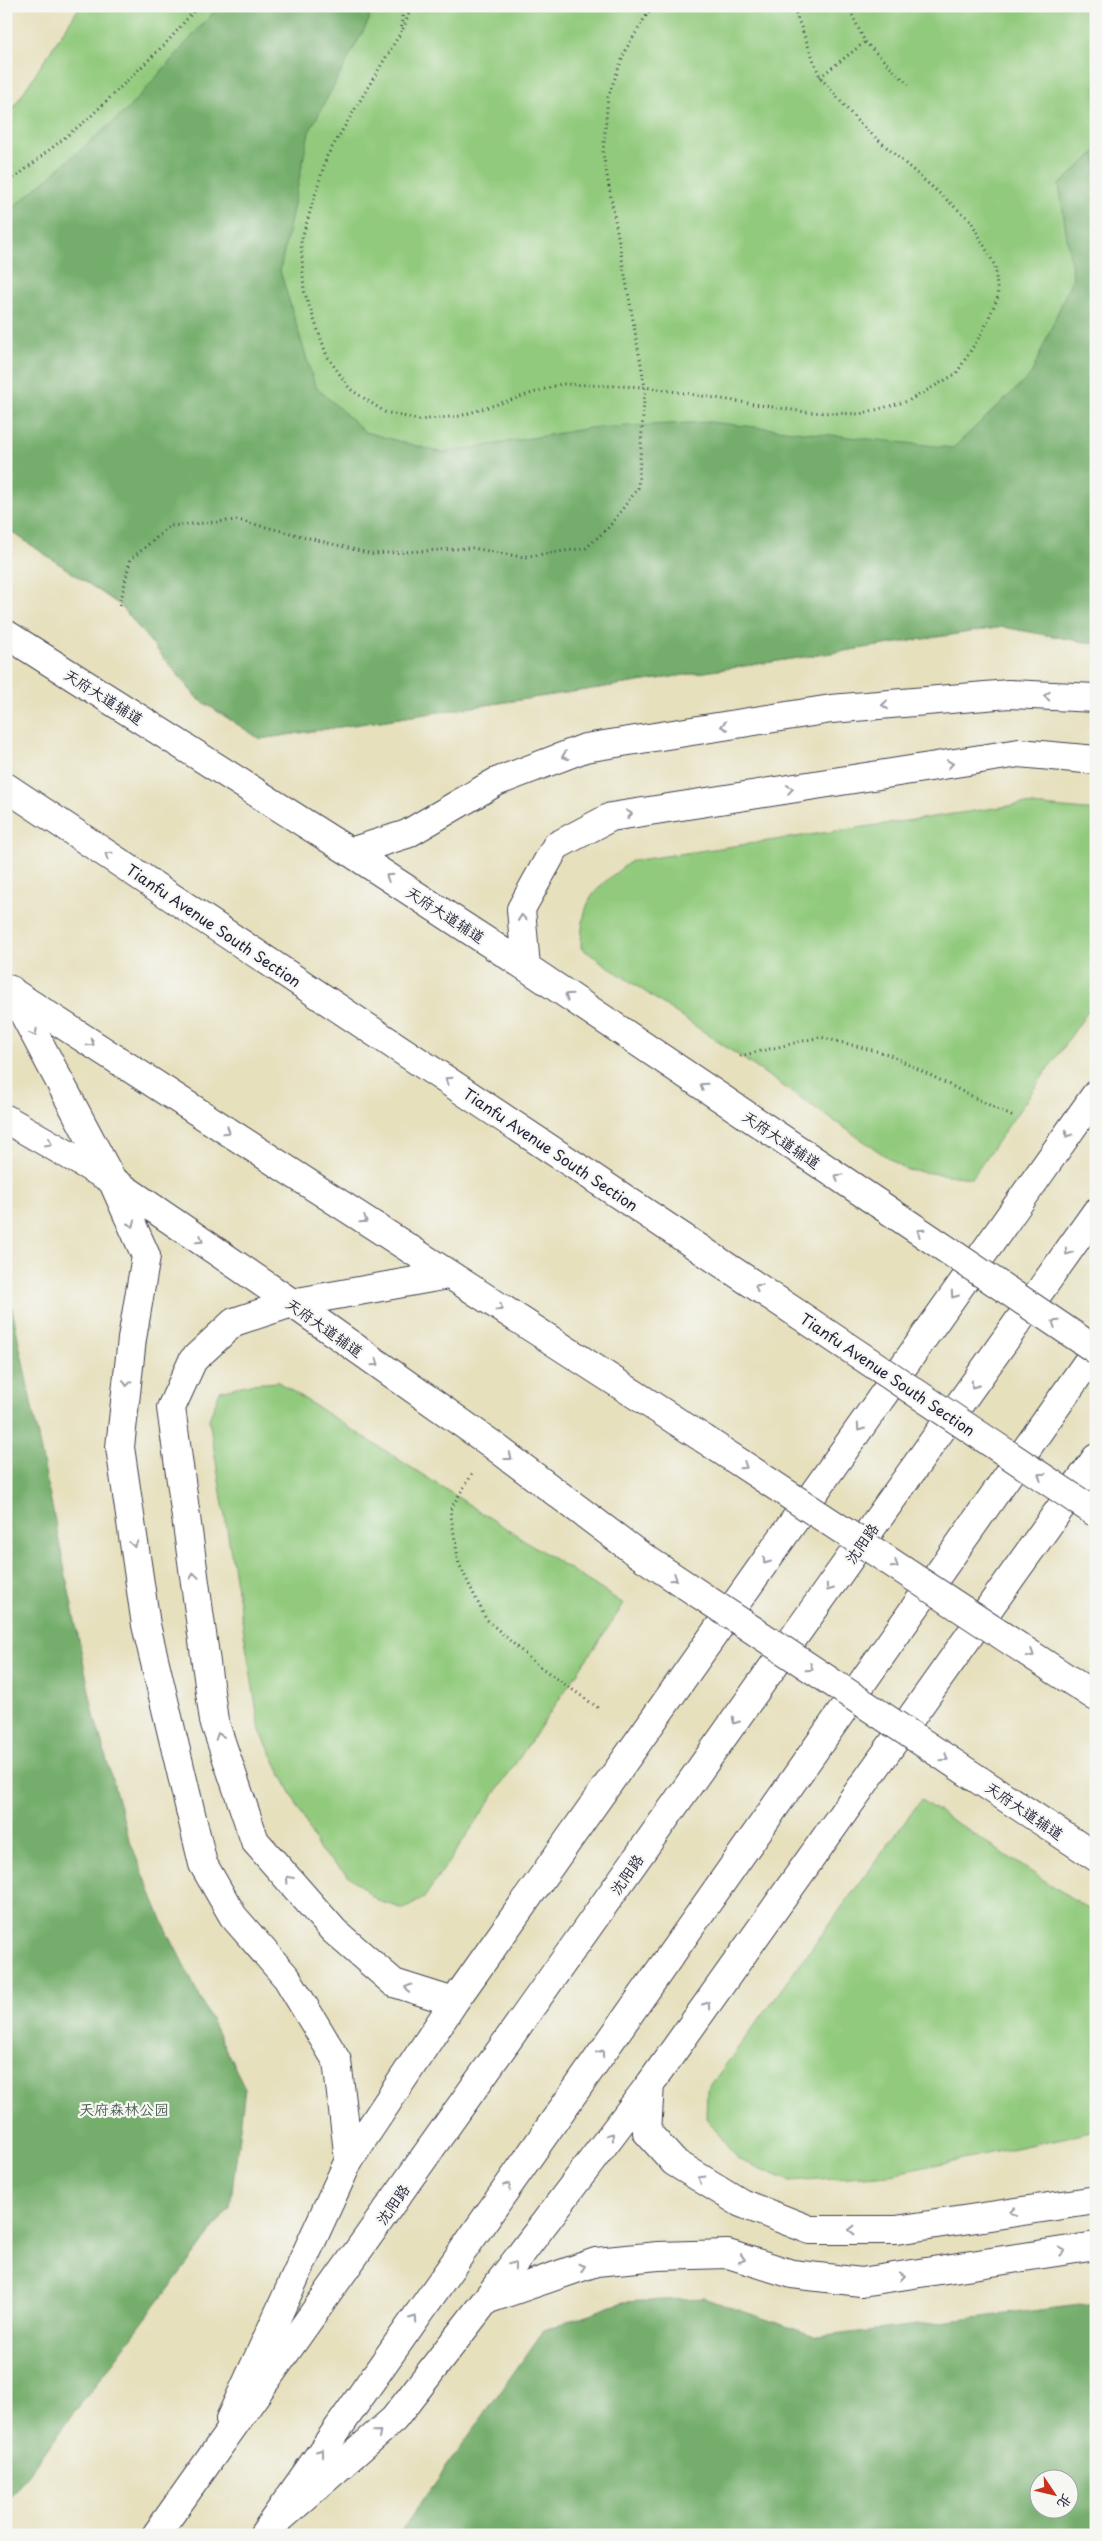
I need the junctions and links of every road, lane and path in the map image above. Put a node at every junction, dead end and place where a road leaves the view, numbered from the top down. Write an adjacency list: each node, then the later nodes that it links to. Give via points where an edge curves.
1 (198, 6): 11 (path, via 169,40 89,118)
2 (403, 6): 7 (path)
3 (412, 6): 7 (path)
4 (652, 6): 12 (path, via 625,51 608,97 604,153)
5 (794, 6): 9 (path)
6 (848, 6): 8 (path)
7 (401, 32): 12 (path, via 327,156 301,241 304,290 327,356 350,389 385,412 419,420 460,416 561,384)
8 (865, 42): 9 (path); 10 (path)
9 (820, 77): 12 (path, via 859,123 971,221 996,266 998,297 983,331 956,374 908,401 860,414 805,412)
10 (910, 86)
11 (6, 185)
12 (645, 386): 13 (path, via 638,488 609,527 586,548 522,556 472,548 372,554 238,520 170,526 130,560)
13 (120, 605)
14 (6, 634): 18 (main road, 天府大道辅道)
15 (1096, 698): 18 (main road, one-way to 18, via 1009,694 831,709 586,748 496,782 407,834)
16 (1096, 760): 19 (main road, one-way to 16, via 521,909 556,846 611,817 1019,753)
17 (6, 787): 32 (main road, Tianfu Avenue South Section, one-way to 17, bridge)
18 (350, 852): 19 (main road, 天府大道辅道, one-way to 18)
19 (526, 967): 29 (main road, 天府大道辅道, one-way to 19, bridge)
20 (8, 989): 25 (main road, one-way to 25); 27 (main road, one-way to 27)
21 (740, 1056): 23 (path, via 820,1037 888,1054)
22 (1096, 1094): 36 (main road, one-way to 36)
23 (1014, 1118)
24 (6, 1119): 25 (main road, 天府大道辅道, one-way to 25)
25 (112, 1180): 28 (main road, 天府大道辅道, one-way to 28); 38 (main road, one-way to 38, via 146,1256 132,1339 120,1447 146,1625 203,1864 233,1916 286,1978 337,2061)
26 (1096, 1212): 42 (main road, 沈阳路, one-way to 42)
27 (448, 1275): 28 (main road); 33 (main road, one-way to 33, bridge)
28 (292, 1303): 35 (main road, 天府大道辅道, one-way to 35, bridge, via 490,1443 634,1552); 36 (main road, one-way to 28, via 394,1983 334,1931 255,1841 214,1721 171,1408 193,1360 234,1322)
29 (1096, 1350): 44 (main road, one-way to 29)
30 (1096, 1458): 37 (main road, one-way to 30)
31 (450, 1510): 34 (path, via 459,1564 486,1619 536,1664)
32 (1096, 1513)
33 (1096, 1697)
34 (600, 1709)
35 (1096, 1857)
36 (454, 2002): 38 (main road)
37 (650, 2084): 39 (main road, one-way to 37, via 896,2230 810,2230 741,2203 674,2162 647,2132); 41 (main road, one-way to 37)
38 (349, 2160): 42 (main road)
39 (1096, 2200)
40 (1096, 2246): 41 (main road, one-way to 40, via 596,2262 658,2256 728,2254 792,2274 861,2282)
41 (486, 2300): 44 (main road, one-way to 41, via 394,2419)
42 (212, 2458): 43 (main road, 沈阳路)
43 (156, 2535)
44 (263, 2535)

